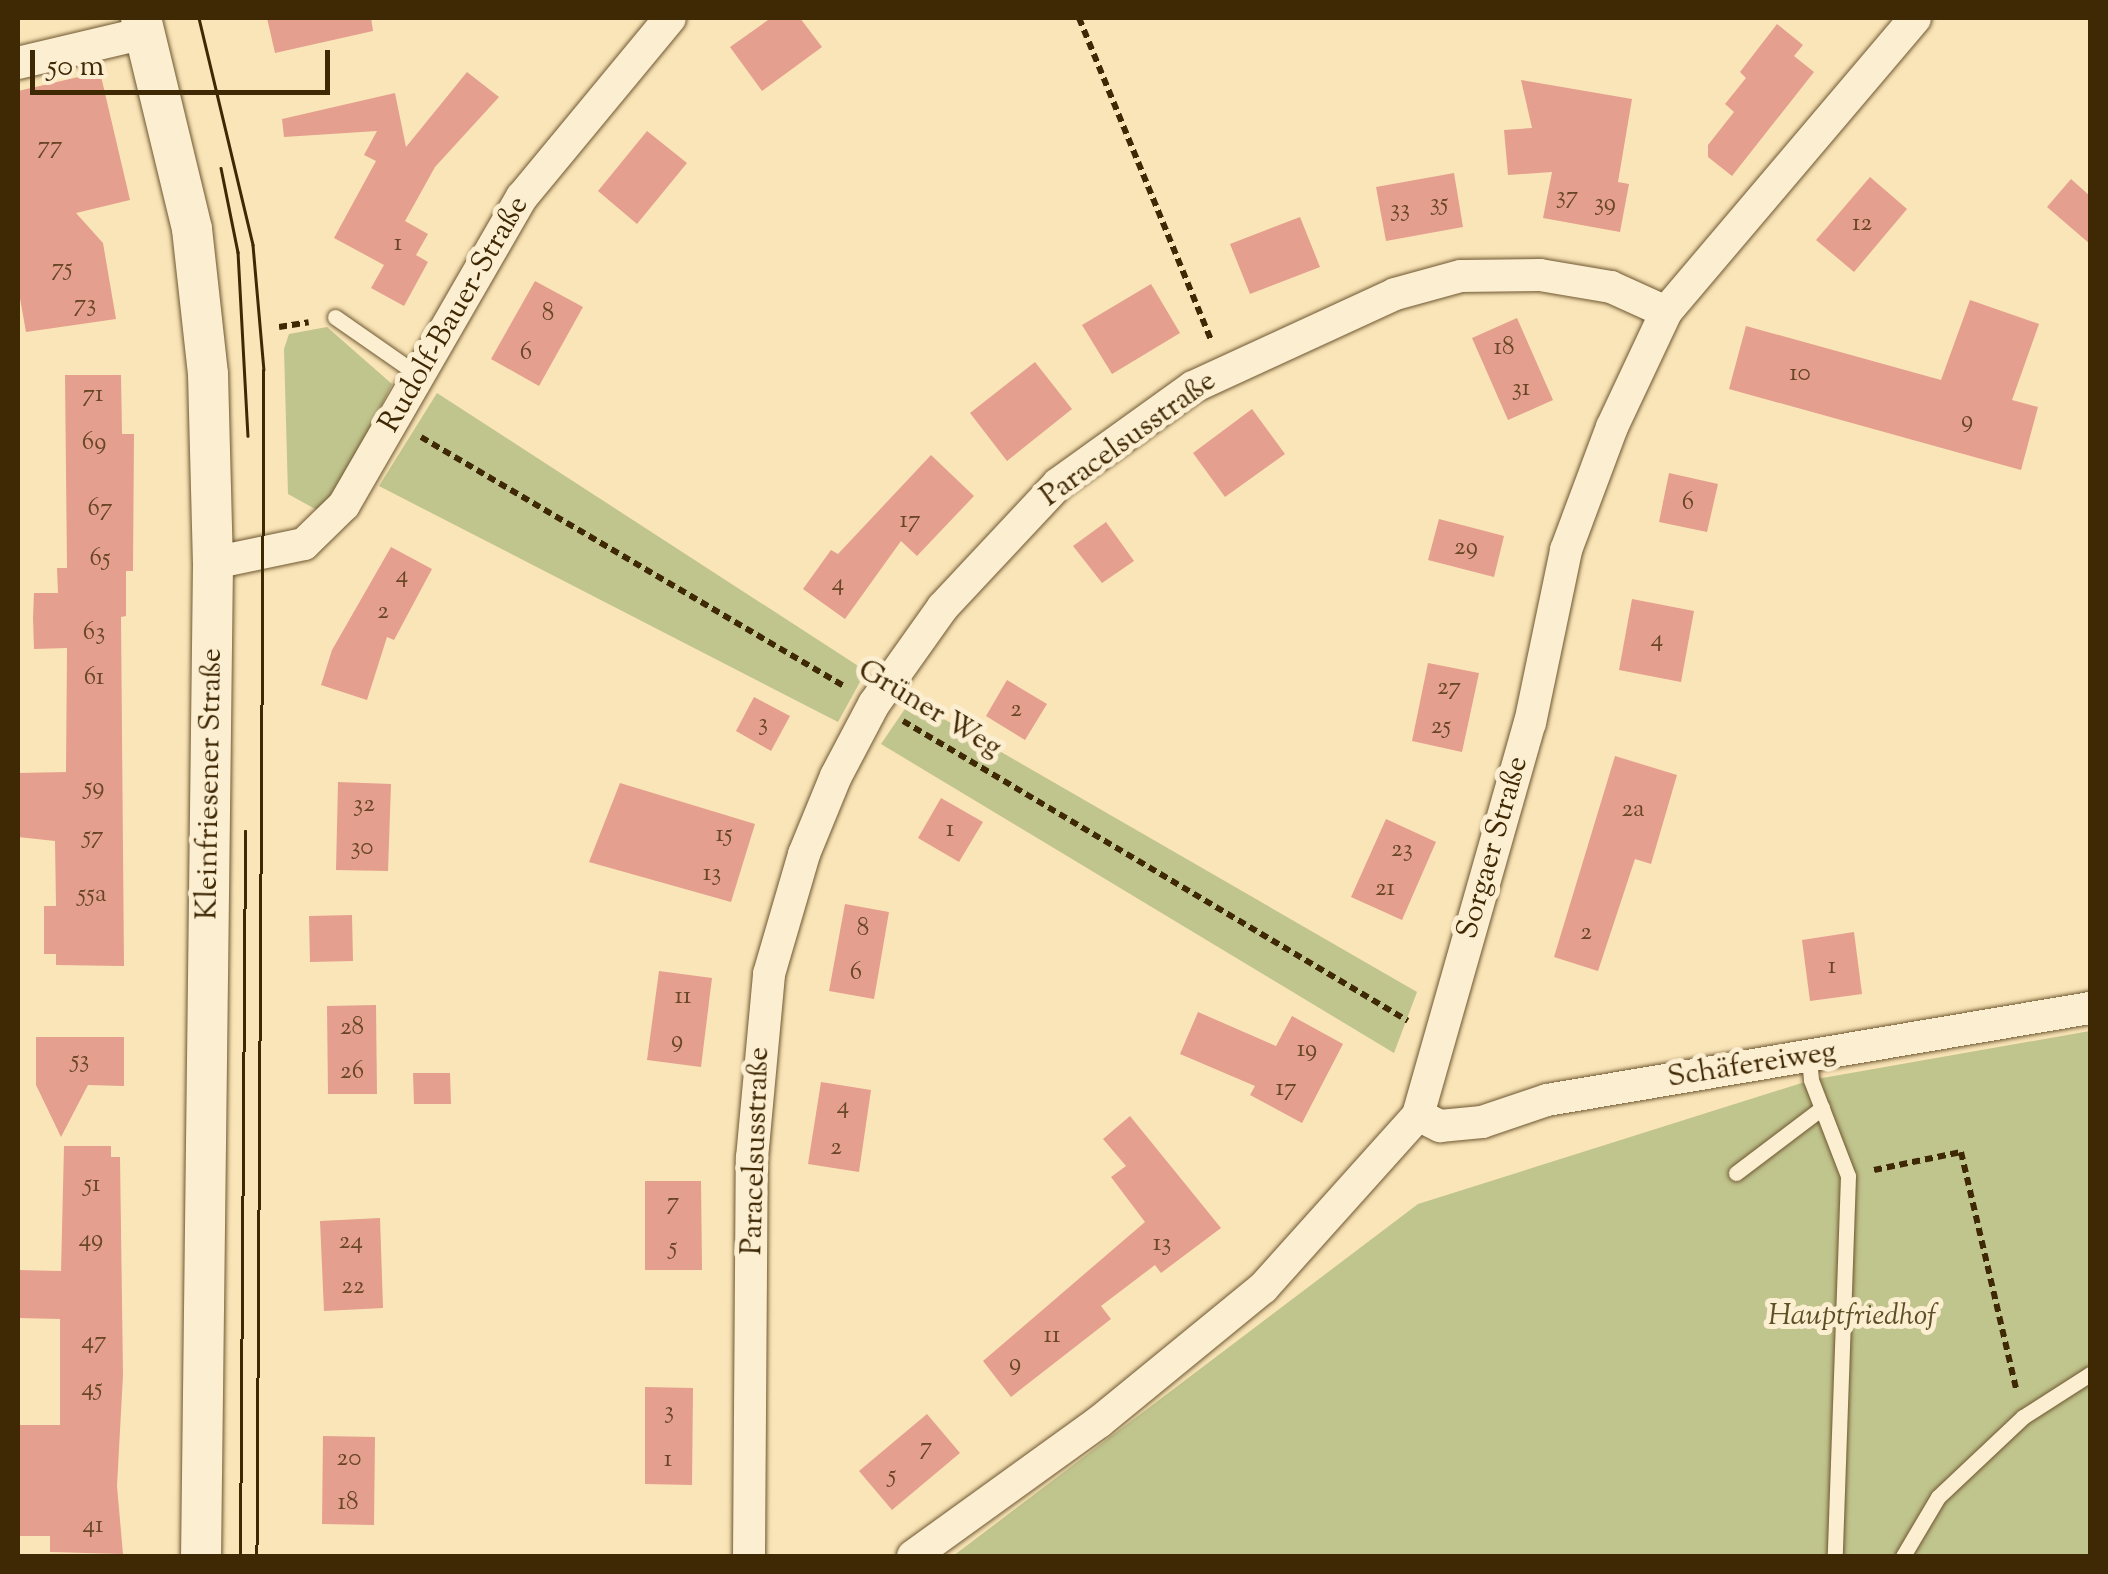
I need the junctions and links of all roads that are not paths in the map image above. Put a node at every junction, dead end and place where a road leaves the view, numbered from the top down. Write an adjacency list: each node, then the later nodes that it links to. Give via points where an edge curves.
1 (670, 18): 7 (street, Rudolf-Bauer-Straße, via 522,196)
2 (1914, 18): 5 (street, Sorgaer Straße)
3 (143, 25): 4 (street); 8 (street, Kleinfriesener Straße, via 192,229 208,374)
4 (18, 63)
5 (1666, 312): 12 (street, Sorgaer Straße, via 1566,550 1530,723); 16 (street, Paracelsusstraße, via 1611,286 1540,275 1461,276 1395,294 1224,371 1058,484 943,607 874,704 804,854 769,974 752,1158)
6 (335, 317): 7 (lane)
7 (420, 376): 8 (street, Rudolf-Bauer-Straße, via 344,505 304,544)
8 (213, 562): 15 (street, Kleinfriesener Straße)
9 (2090, 1008): 10 (street, Schäfereiweg)
10 (1809, 1057): 11 (lane); 12 (street, Schäfereiweg, via 1547,1100 1482,1122 1440,1126)
11 (1822, 1108): 13 (lane); 18 (lane, via 1848,1176)
12 (1418, 1114): 17 (street, Sorgaer Straße, via 1263,1288 1099,1422)
13 (1736, 1173)
14 (2090, 1374): 19 (lane, via 2023,1416 1938,1497)
15 (201, 1556)
16 (750, 1556)
17 (913, 1556)
18 (1835, 1556)
19 (1903, 1556)

